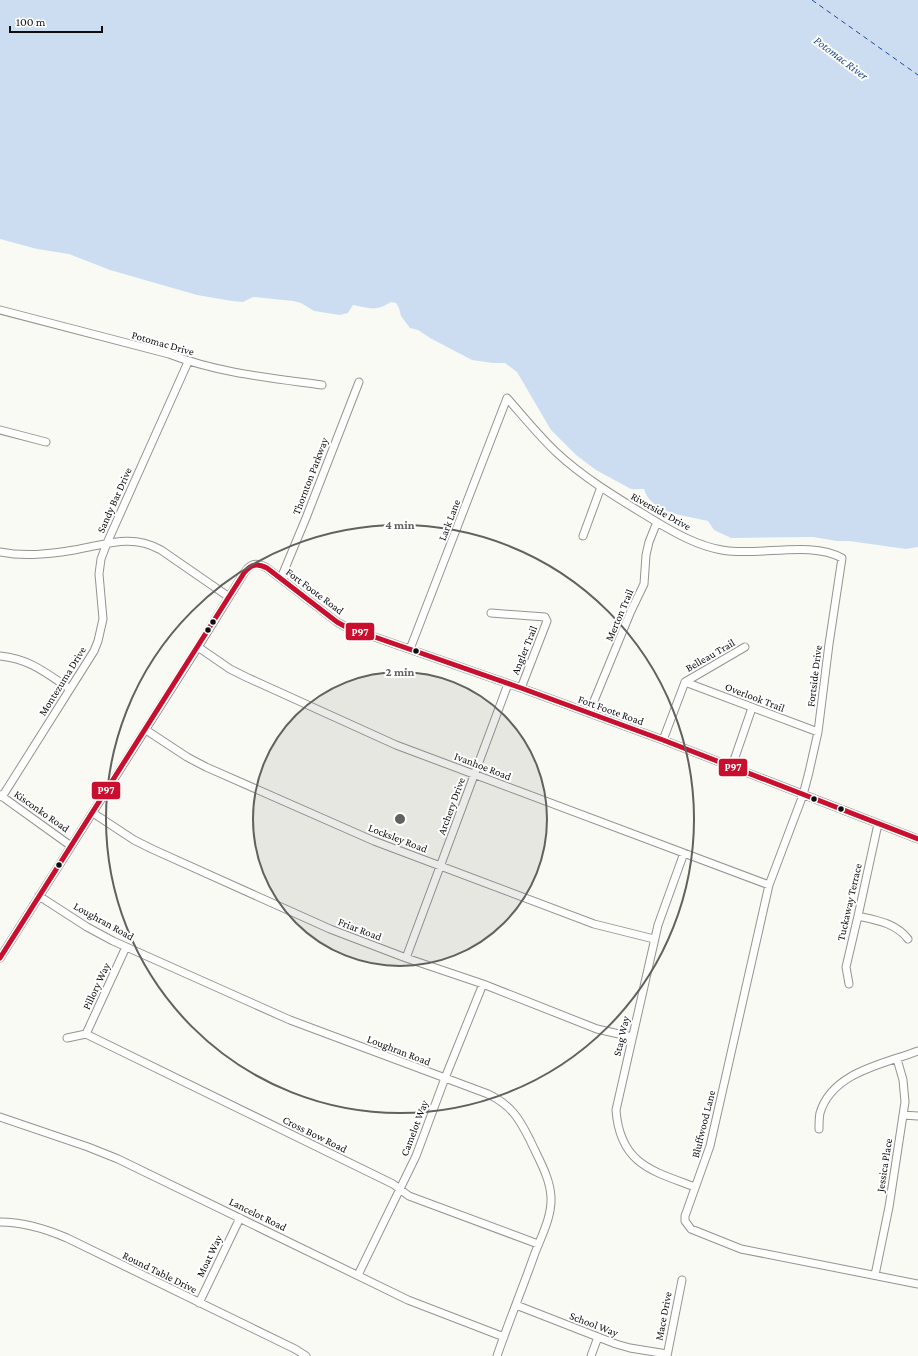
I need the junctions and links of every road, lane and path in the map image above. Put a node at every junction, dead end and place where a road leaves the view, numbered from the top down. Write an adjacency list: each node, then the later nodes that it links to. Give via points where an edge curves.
1 (0, 310): 2 (street, Potomac Drive, via 169,354)
2 (188, 362): 4 (street, Potomac Drive, via 251,375); 11 (street, Sandy Bar Drive)
3 (359, 382): 14 (street, Thornton Parkway)
4 (322, 384)
5 (507, 398): 8 (street, Riverside Drive, via 556,452); 19 (street, Lark Lane)
6 (0, 430): 7 (street)
7 (46, 442)
8 (601, 487): 9 (street, Riverside Drive); 10 (street)
9 (657, 522): 13 (street, Riverside Drive, via 696,542 722,550 810,550); 26 (street, Merton Trail, via 646,555 644,584)
10 (583, 536)
11 (107, 543): 12 (street, via 42,555); 15 (street, Sandy Bar Drive, via 130,540 153,546); 24 (street, Montezuma Drive, via 99,574 103,619 100,632 94,651)
12 (0, 552)
13 (842, 558): 28 (street, Fortside Drive)
14 (281, 578): 15 (street, Fort Foote Road, via 261,565 252,564); 19 (street, Fort Foote Road, via 337,622)
15 (229, 597): 17 (street, Fort Foote Road)
16 (491, 613): 23 (street, Angler Trail, via 545,617 547,621)
17 (198, 647): 27 (street, Fort Foote Road); 31 (street, Ivanhoe Road, via 246,677 396,745)
18 (745, 647): 21 (street, Belleau Trail)
19 (410, 649): 22 (street, Fort Foote Road)
20 (0, 656): 24 (street, via 17,658 34,665)
21 (685, 682): 25 (street, Overlook Trail); 29 (street)
22 (508, 684): 23 (street, Fort Foote Road); 31 (street, Archery Drive)
23 (521, 688): 26 (street, Fort Foote Road)
24 (70, 689): 33 (street, Montezuma Drive)
25 (752, 708): 28 (street, Overlook Trail); 30 (street)
26 (590, 713): 29 (street, Fort Foote Road)
27 (146, 730): 34 (street, Fort Foote Road); 39 (street, Locksley Road, via 206,767 363,837)
28 (818, 732): 32 (street, Fortside Drive)
29 (663, 740): 30 (street, Fort Foote Road)
30 (732, 766): 32 (street, Fort Foote Road)
31 (474, 774): 38 (street, Ivanhoe Road); 39 (street, Archery Drive)
32 (803, 795): 35 (street, Fort Foote Road); 40 (street, Bluffwood Lane)
33 (1, 796): 37 (street, Kisconko Road)
34 (92, 813): 37 (street, Fort Foote Road); 47 (street, Friar Road, via 134,840 187,866 330,929)
35 (878, 824): 36 (street, Fort Foote Road); 42 (street, Tuckaway Terrace)
36 (918, 839)
37 (71, 846): 41 (street, Fort Foote Road)
38 (684, 853): 40 (street, Ivanhoe Road); 43 (street, Stag Way)
39 (440, 866): 43 (street, Locksley Road, via 594,924); 47 (street, Archery Drive)
40 (769, 885): 60 (street, Bluffwood Lane, via 710,1146)
41 (39, 896): 45 (street, Loughran Road, via 87,927); 46 (street, Fort Foote Road)
42 (858, 916): 44 (street, via 891,925); 49 (street, Tuckaway Terrace, via 846,967)
43 (654, 939): 51 (street, Stag Way)
44 (908, 939)
45 (126, 947): 50 (street, Pillory Way); 55 (street, Loughran Road, via 290,1020)
46 (0, 958)
47 (406, 958): 48 (street, Friar Road)
48 (483, 984): 51 (street, Friar Road, via 597,1029); 55 (street, Camelot Way)
49 (849, 984)
50 (86, 1034): 52 (street); 61 (street, Cross Bow Road)
51 (632, 1037): 60 (street, Stag Way, via 616,1110 623,1140 634,1157 644,1165 655,1172)
52 (67, 1038)
53 (918, 1052): 54 (street)
54 (897, 1059): 56 (street, Jessica Place, via 903,1080); 59 (street, via 861,1071 835,1089 820,1114)
55 (445, 1078): 61 (street, Camelot Way, via 420,1145); 64 (street, Loughran Road, via 497,1098 510,1108 520,1122 550,1188 551,1206)
56 (903, 1115): 57 (street); 66 (street, Jessica Place, via 889,1207)
57 (918, 1116)
58 (0, 1117): 62 (street, Lancelot Road, via 104,1153)
59 (819, 1129)
60 (696, 1187): 66 (street, Bluffwood Lane, via 685,1216 687,1226 695,1232 742,1248)
61 (400, 1189): 64 (street, Cross Bow Road, via 409,1196); 65 (street, Camelot Way)
62 (240, 1218): 65 (street, Lancelot Road); 69 (street, Moat Way)
63 (0, 1222): 69 (street, Round Table Drive, via 28,1225 55,1233)
64 (538, 1244): 70 (street, Loughran Road)
65 (358, 1275): 71 (street, Lancelot Road, via 408,1300)
66 (875, 1275): 68 (street, Bluffwood Lane)
67 (682, 1280): 73 (street, Mace Drive)
68 (918, 1284)
69 (199, 1303): 74 (street, Round Table Drive)
70 (516, 1306): 71 (street, Loughran Road); 72 (street, School Way)
71 (504, 1337): 75 (street, Loughran Road)
72 (598, 1337): 73 (street, School Way, via 630,1348); 76 (street)
73 (667, 1355)
74 (306, 1356)
75 (497, 1356)
76 (591, 1356)

